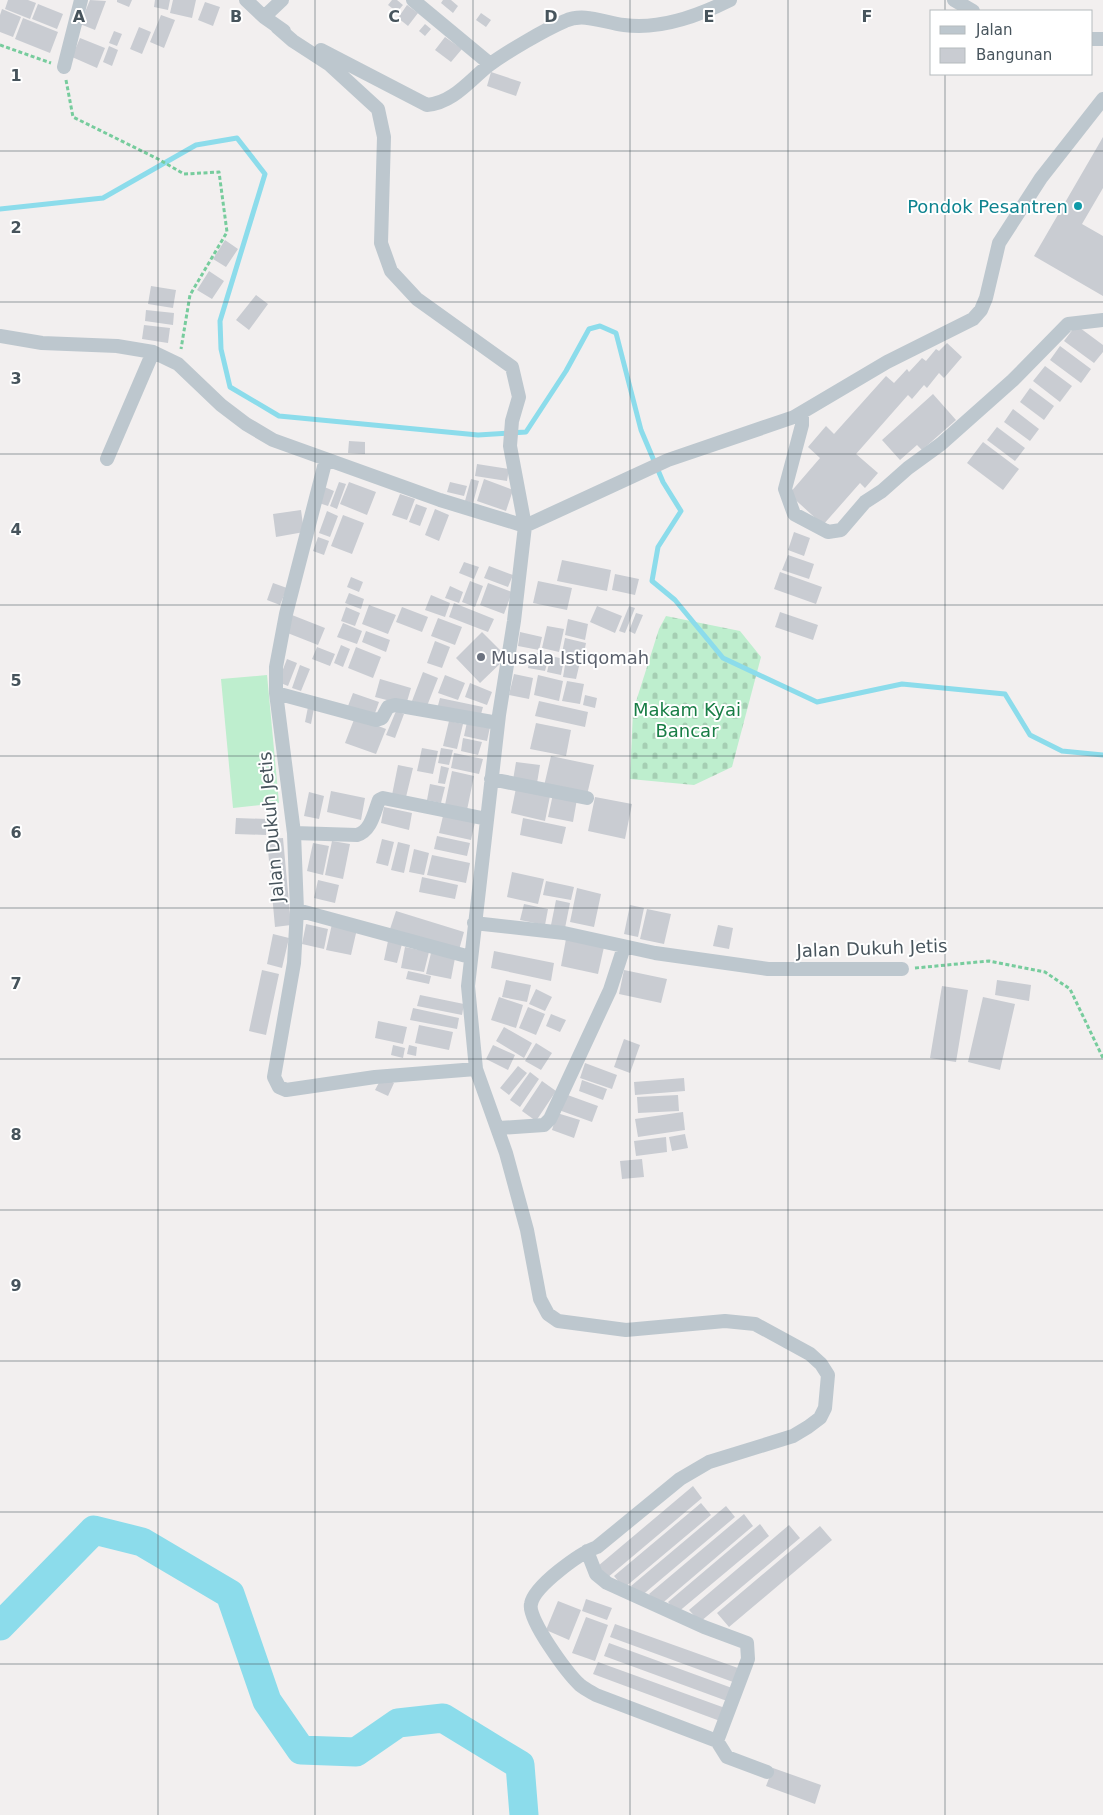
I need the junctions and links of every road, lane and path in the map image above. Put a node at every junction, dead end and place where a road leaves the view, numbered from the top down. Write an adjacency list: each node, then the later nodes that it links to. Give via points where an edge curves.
1 (81, 0): 12 (street)
2 (246, 0): 8 (street)
3 (282, 0): 8 (street)
4 (414, 0): 11 (street)
5 (730, 0): 11 (street, via 703,14 664,23 625,26 594,18 567,20)
6 (954, 0): 7 (street)
7 (971, 10)
8 (264, 18): 9 (street)
9 (277, 27): 11 (street, via 427,105 448,100); 21 (street, via 330,64 378,109 384,138 381,243 392,271 417,298 512,367 519,397 512,421 510,446)
10 (0, 45): 12 (path)
11 (490, 64)
12 (64, 67): 17 (path, via 73,117 184,174 219,172 227,232 190,295)
13 (1103, 99): 18 (street, via 1041,178 999,243 986,298 974,319 878,366)
14 (1103, 320): 18 (street, via 1068,324 1013,380 941,444 865,502 841,530 828,532 794,514 785,489 802,425)
15 (0, 336): 16 (street, via 42,343 117,346)
16 (153, 352): 17 (street); 19 (street)
17 (178, 364): 20 (street, via 246,424 273,440)
18 (802, 412): 21 (street, via 668,460)
19 (107, 459)
20 (326, 459): 21 (street); 22 (street, Jalan Dukuh Jetis, via 286,614 276,667)
21 (525, 526): 23 (street)
22 (276, 693): 23 (street, via 376,720 382,718 391,705); 27 (street, Jalan Dukuh Jetis)
23 (498, 723): 24 (street)
24 (491, 779): 25 (street); 26 (street)
25 (587, 798)
26 (487, 818): 27 (street, via 383,798 363,833); 29 (street)
27 (294, 833): 28 (street, Jalan Dukuh Jetis)
28 (297, 910): 31 (street); 34 (street, Jalan Dukuh Jetis, via 294,963 274,1077 279,1087 286,1090 376,1077)
29 (474, 923): 30 (street, Jalan Dukuh Jetis, via 564,933); 31 (street)
30 (624, 947): 32 (street, Jalan Dukuh Jetis, via 768,969); 35 (street, via 610,990 550,1119 544,1125)
31 (470, 957): 34 (street, via 468,986)
32 (902, 969): 33 (path, Jalan Dukuh Jetis, via 989,961 1046,972 1070,989)
33 (1103, 1058)
34 (476, 1069): 35 (street)
35 (499, 1128): 36 (street, via 527,1230 540,1299 548,1314 558,1321 626,1330 724,1321 755,1324 810,1354 828,1375 825,1408 820,1418 808,1427 793,1436 709,1462 680,1479 597,1547)
36 (587, 1551): 37 (street, via 596,1574 608,1584 746,1643 748,1659); 37 (street, via 534,1595 530,1612 537,1627 579,1684)
37 (717, 1741): 38 (street, via 727,1757)
38 (767, 1772)

